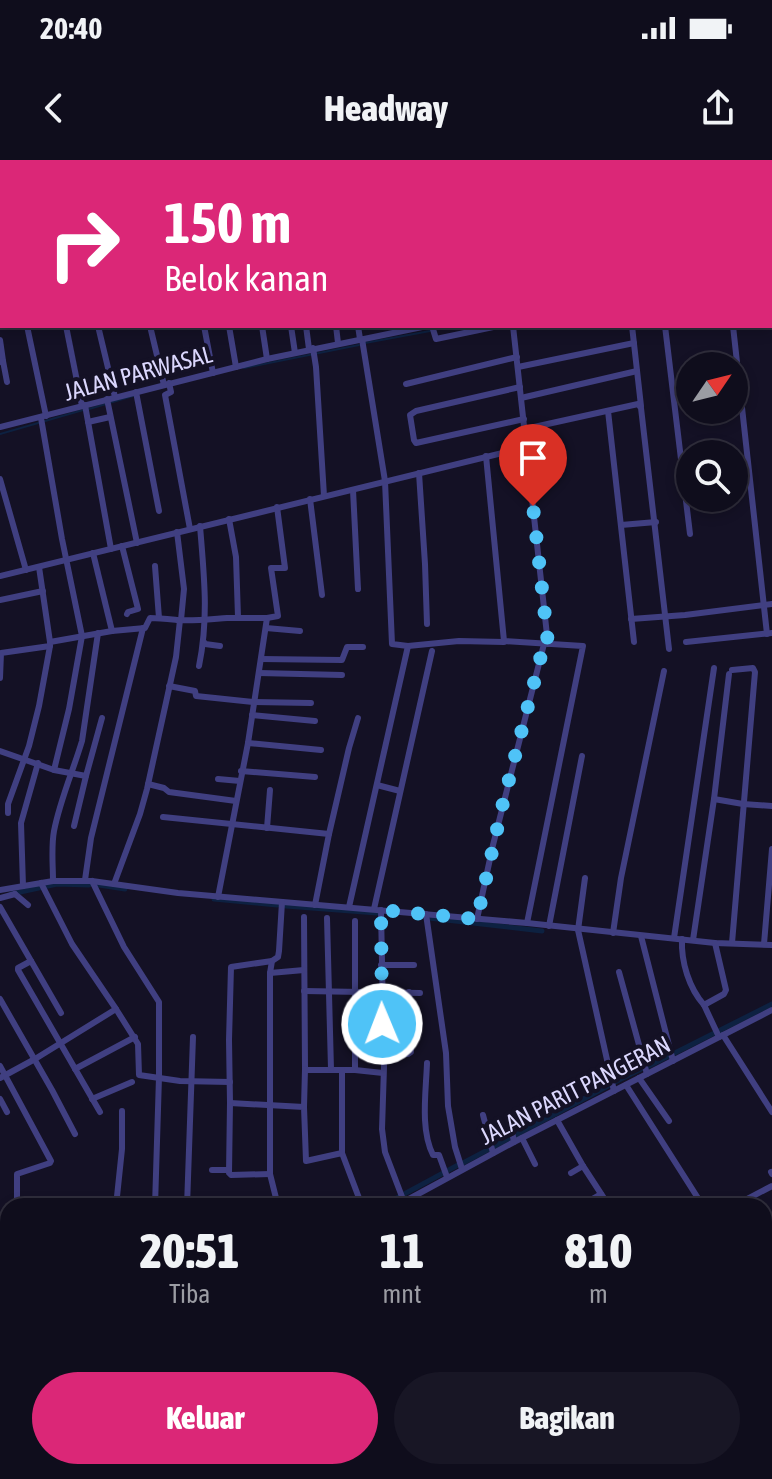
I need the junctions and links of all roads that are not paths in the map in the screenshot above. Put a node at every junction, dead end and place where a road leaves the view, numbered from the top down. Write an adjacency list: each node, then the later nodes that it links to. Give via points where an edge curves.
1 (27, 328): 45 (street)
2 (66, 328): 40 (street)
3 (98, 328): 37 (street)
4 (151, 328): 33 (street)
5 (204, 328): 31 (street)
6 (229, 328): 28 (street)
7 (262, 328): 26 (street)
8 (291, 328): 24 (street)
9 (307, 328): 23 (street)
10 (336, 328): 21 (street)
11 (359, 328): 20 (street)
12 (431, 328): 13 (street, JALAN PARWASAL, via 436,339); 18 (street, JALAN PARWASAL)
13 (488, 328)
14 (513, 328): 25 (street)
15 (632, 328): 22 (street)
16 (665, 328): 66 (street)
17 (733, 328): 80 (street)
18 (384, 330): 20 (street, JALAN PARWASAL)
19 (0, 340): 27 (street)
20 (362, 341): 21 (street, JALAN PARWASAL); 53 (street)
21 (338, 343): 23 (street, JALAN PARWASAL)
22 (634, 343): 29 (street); 30 (street)
23 (313, 352): 24 (street, JALAN PARWASAL); 55 (street)
24 (295, 353): 26 (street, JALAN PARWASAL)
25 (517, 357): 29 (street); 34 (street)
26 (267, 359): 28 (street, JALAN PARWASAL)
27 (2, 361): 32 (street)
28 (236, 367): 31 (street, JALAN PARWASAL)
29 (518, 367): 35 (street)
30 (637, 371): 38 (street); 41 (street)
31 (213, 373): 33 (street, JALAN PARWASAL)
32 (7, 382)
33 (167, 384): 36 (street, JALAN PARWASAL); 64 (street)
34 (406, 384)
35 (520, 387): 38 (street); 44 (street, via 410,415 416,443)
36 (137, 396): 37 (street, JALAN PARWASAL); 59 (street)
37 (115, 397): 39 (street, JALAN PARWASAL)
38 (521, 398): 44 (street)
39 (107, 404): 40 (street, JALAN PARWASAL); 43 (street)
40 (85, 408): 45 (street, JALAN PARWASAL); 46 (street)
41 (641, 408): 42 (street, via 638,404); 61 (street)
42 (608, 411): 48 (street); 62 (street)
43 (110, 417): 46 (street); 67 (street)
44 (524, 419): 48 (street)
45 (43, 422): 47 (street, JALAN PARWASAL); 71 (street)
46 (88, 422): 69 (street)
47 (0, 426)
48 (525, 429): 49 (street)
49 (527, 447): 50 (street); 102 (street)
50 (486, 456): 51 (street); 98 (street)
51 (419, 473): 53 (street); 89 (street)
52 (0, 479): 57 (street)
53 (385, 481): 54 (street); 104 (street, via 392,644)
54 (353, 490): 55 (street); 76 (street)
55 (324, 496): 56 (street)
56 (310, 499): 58 (street); 78 (street)
57 (3, 504): 74 (street)
58 (277, 507): 60 (street); 86 (street, via 285,568 271,568 278,616)
59 (159, 511)
60 (229, 519): 63 (street); 83 (street)
61 (656, 522): 62 (street); 82 (street)
62 (621, 525): 87 (street)
63 (200, 526): 64 (street); 85 (street)
64 (190, 529): 65 (street)
65 (177, 532): 67 (street); 88 (street, via 184,589)
66 (690, 534)
67 (137, 543): 68 (street)
68 (122, 546): 69 (street); 81 (street, via 138,609)
69 (111, 549): 70 (street)
70 (93, 553): 71 (street); 92 (street)
71 (66, 559): 73 (street); 96 (street)
72 (155, 566): 84 (street)
73 (39, 567): 74 (street); 77 (street)
74 (26, 570): 75 (street)
75 (0, 576)
76 (358, 589)
77 (43, 591): 79 (street); 101 (street)
78 (322, 595)
79 (0, 600)
80 (768, 605): 82 (street); 95 (street)
81 (127, 614)
82 (666, 616): 87 (street); 106 (street)
83 (238, 617): 85 (street); 86 (street)
84 (159, 618): 88 (street); 90 (street, via 148,618)
85 (206, 618): 88 (street); 97 (street)
86 (267, 618): 91 (street)
87 (631, 619): 99 (street)
88 (180, 620): 116 (street)
89 (427, 624)
90 (143, 628): 92 (street); 153 (street, via 91,838)
91 (266, 628): 93 (street); 109 (street)
92 (112, 631): 94 (street)
93 (300, 631)
94 (98, 633): 96 (street); 131 (street, via 82,741)
95 (770, 633): 100 (street)
96 (82, 636): 101 (street); 129 (street)
97 (204, 642): 103 (street); 110 (street)
98 (505, 642): 102 (street); 104 (street)
99 (634, 642)
100 (686, 642)
101 (50, 644): 107 (street); 127 (street)
102 (546, 644): 169 (street); 171 (street, via 583,646)
103 (220, 646)
104 (408, 646): 137 (street)
105 (363, 647): 109 (street, via 346,648 342,660)
106 (669, 649)
107 (0, 651): 115 (street)
108 (432, 651): 139 (street)
109 (261, 659): 113 (street)
110 (199, 666)
111 (714, 668): 176 (street)
112 (664, 671): 174 (street)
113 (259, 673): 114 (street); 117 (street)
114 (342, 675)
115 (0, 678)
116 (169, 686): 117 (street, via 195,691 196,696); 136 (street)
117 (253, 702): 118 (street); 119 (street)
118 (311, 703)
119 (252, 715): 122 (street); 123 (street)
120 (102, 718): 132 (street)
121 (358, 718): 149 (street)
122 (315, 721)
123 (248, 743): 124 (street); 130 (street)
124 (321, 750)
125 (0, 751): 127 (street)
126 (582, 756): 172 (street)
127 (26, 759): 128 (street); 144 (street)
128 (38, 763): 129 (street); 156 (street, via 21,823)
129 (54, 770): 131 (street)
130 (241, 771): 133 (street); 135 (street)
131 (70, 774): 132 (street); 152 (street, via 53,833)
132 (86, 776): 147 (street)
133 (315, 777)
134 (218, 779): 135 (street)
135 (240, 781): 141 (street)
136 (148, 784): 141 (street); 154 (street)
137 (377, 785): 139 (street); 164 (street)
138 (270, 790): 148 (street)
139 (400, 791): 165 (street)
140 (714, 799): 142 (street); 142 (street, via 730,672 753,668); 177 (street)
141 (236, 801): 146 (street)
142 (743, 804): 143 (street); 179 (street)
143 (772, 806)
144 (8, 813)
145 (163, 817): 146 (street)
146 (232, 825): 148 (street); 158 (street)
147 (74, 826)
148 (267, 828): 149 (street)
149 (329, 834): 162 (street)
150 (772, 849): 180 (street)
151 (585, 878): 173 (street)
152 (53, 881): 153 (street); 155 (street)
153 (88, 881): 154 (street); 216 (street, via 159,1002)
154 (114, 884): 158 (street)
155 (42, 886): 156 (street); 196 (street, via 72,944)
156 (18, 889): 157 (street); 159 (street); 161 (street)
157 (0, 890)
158 (218, 897): 160 (street)
159 (0, 898)
160 (282, 902): 162 (street); 182 (street, via 278,957)
161 (28, 905)
162 (315, 905): 164 (street)
163 (0, 907): 181 (street)
164 (349, 907): 165 (street)
165 (378, 910): 166 (street); 183 (street)
166 (426, 914): 169 (street); 243 (street, via 446,1053 448,1106)
167 (304, 917): 185 (street)
168 (327, 918): 189 (street)
169 (477, 919): 171 (street)
170 (355, 921): 190 (street)
171 (527, 923): 172 (street)
172 (549, 926): 173 (street)
173 (578, 930): 174 (street); 222 (street)
174 (613, 933): 175 (street)
175 (641, 936): 176 (street); 204 (street)
176 (678, 939): 177 (street); 195 (street)
177 (693, 940): 178 (street)
178 (715, 943): 179 (street); 195 (street, via 726,990)
179 (732, 943): 180 (street)
180 (768, 944)
181 (31, 961): 198 (street); 202 (street, via 17,969)
182 (272, 961): 187 (street); 220 (street, via 231,967)
183 (381, 965): 184 (street); 191 (street)
184 (414, 965)
185 (304, 970): 187 (street); 188 (street)
186 (619, 972): 214 (street)
187 (270, 973): 226 (street)
188 (304, 991): 189 (street); 209 (street)
189 (330, 992): 190 (street); 210 (street)
190 (356, 992): 191 (street); 212 (street)
191 (381, 992): 192 (street); 203 (street)
192 (409, 992): 193 (street); 203 (street, via 411,1052)
193 (420, 993)
194 (0, 999): 205 (street)
195 (704, 1005): 199 (street)
196 (116, 1009): 200 (street); 202 (street)
197 (772, 1010): 199 (street, JALAN PARIT PANGERAN)
198 (61, 1013)
199 (719, 1034): 204 (street, JALAN PARIT PANGERAN); 231 (street)
200 (135, 1037): 208 (street); 216 (street, via 139,1075)
201 (193, 1037): 219 (street)
202 (59, 1043): 205 (street); 208 (street)
203 (382, 1055): 213 (street)
204 (672, 1057): 214 (street, JALAN PARIT PANGERAN)
205 (35, 1059): 215 (street); 236 (street)
206 (427, 1063): 248 (street, via 426,1126 430,1148 439,1155)
207 (0, 1066): 215 (street)
208 (75, 1069): 224 (street)
209 (305, 1069): 210 (street); 227 (street)
210 (331, 1069): 211 (street)
211 (342, 1070): 212 (street); 239 (street)
212 (355, 1070): 213 (street)
213 (383, 1073): 251 (street, via 385,1152)
214 (647, 1074): 217 (street, JALAN PARIT PANGERAN)
215 (3, 1077): 252 (street, via 51,1161 17,1174)
216 (159, 1077): 219 (street); 254 (street)
217 (639, 1078): 221 (street, JALAN PARIT PANGERAN); 235 (street)
218 (132, 1082): 224 (street)
219 (193, 1082): 220 (street); 255 (street)
220 (230, 1082): 225 (street)
221 (626, 1085): 222 (street, JALAN PARIT PANGERAN); 260 (street)
222 (614, 1091): 234 (street, JALAN PARIT PANGERAN)
223 (0, 1099): 229 (street)
224 (92, 1099): 230 (street)
225 (230, 1103): 226 (street); 245 (street)
226 (270, 1105): 227 (street); 247 (street)
227 (304, 1107): 239 (street, via 306,1161)
228 (122, 1111): 253 (street)
229 (7, 1112)
230 (100, 1112)
231 (772, 1112)
232 (483, 1115): 240 (street)
233 (509, 1115): 237 (street)
234 (557, 1120): 238 (street, JALAN PARIT PANGERAN); 242 (street)
235 (669, 1121)
236 (75, 1134)
237 (513, 1138): 238 (street, JALAN PARIT PANGERAN); 240 (street, JALAN PARIT PANGERAN)
238 (522, 1138): 241 (street)
239 (342, 1153): 257 (street)
240 (493, 1153): 243 (street, JALAN PARIT PANGERAN)
241 (535, 1164)
242 (583, 1166): 246 (street); 250 (street)
243 (462, 1169): 248 (street, JALAN PARIT PANGERAN)
244 (212, 1170): 245 (street)
245 (229, 1170): 247 (street, via 231,1175)
246 (571, 1173)
247 (270, 1174): 256 (street)
248 (447, 1177): 251 (street, JALAN PARIT PANGERAN)
249 (772, 1186): 261 (street)
250 (601, 1194): 258 (street); 259 (street)
251 (403, 1197)
252 (17, 1198)
253 (117, 1198)
254 (155, 1198)
255 (187, 1198)
256 (276, 1198)
257 (359, 1198)
258 (594, 1198)
259 (604, 1198)
260 (698, 1198)
261 (749, 1198)

